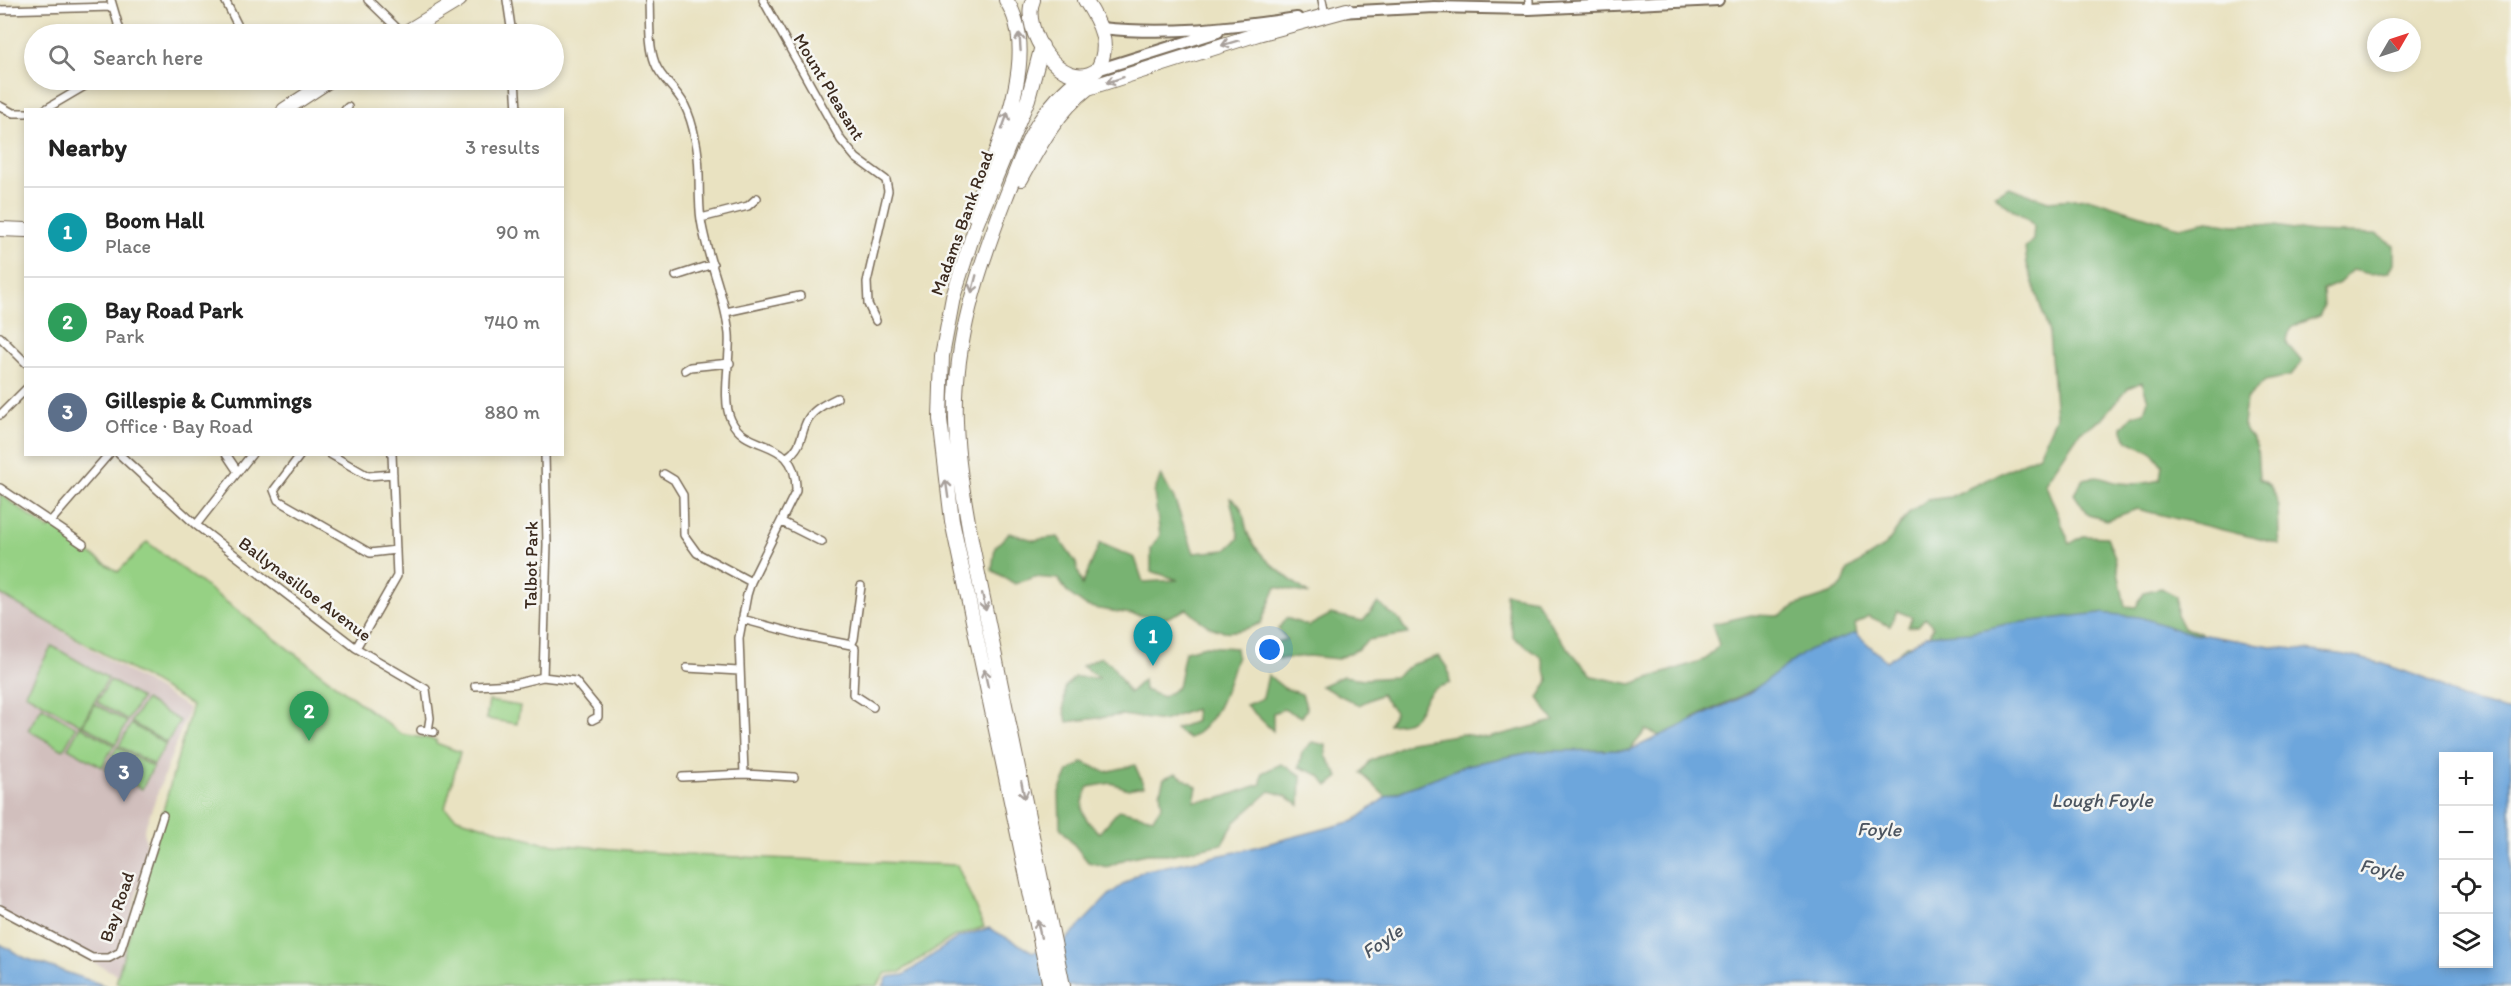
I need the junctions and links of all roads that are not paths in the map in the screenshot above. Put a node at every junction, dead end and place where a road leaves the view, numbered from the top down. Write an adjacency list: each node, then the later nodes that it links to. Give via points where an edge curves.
1 (225, 0): 21 (street)
2 (368, 0): 22 (street)
3 (459, 0): 23 (highway)
4 (507, 0): 24 (street)
5 (649, 0): 39 (street, via 655,64 684,104 696,140)
6 (762, 0): 48 (street, Mount Pleasant, via 841,140 856,158 886,180 888,191 867,282 868,304)
7 (1006, 0): 46 (highway, one-way to 7, via 964,236 1018,80 1019,31)
8 (1023, 0): 18 (highway)
9 (1033, 0): 18 (highway)
10 (1085, 0): 26 (highway)
11 (1322, 0): 19 (street)
12 (1718, 0): 14 (main road)
13 (112, 3): 16 (street); 20 (street)
14 (1645, 3): 15 (main road)
15 (1529, 5): 17 (main road)
16 (0, 10)
17 (1347, 10): 19 (main road); 41 (highway, one-way to 41, via 1088,88 1072,100 1047,130)
18 (1029, 14): 27 (highway)
19 (1325, 14): 25 (main road)
20 (118, 24)
21 (237, 24)
22 (393, 24)
23 (418, 24)
24 (511, 24)
25 (1233, 27): 26 (main road, via 1149,32); 28 (main road)
26 (1101, 28): 28 (highway, via 1105,51)
27 (1042, 46): 29 (highway, via 1055,67 1073,76); 46 (highway, Madams Bank Road, via 1037,75 976,225)
28 (1097, 70): 29 (highway, Madams Bank Road)
29 (1083, 76): 41 (highway, Madams Bank Road, via 1048,106 1031,132)
30 (78, 90): 34 (street)
31 (315, 90): 35 (highway)
32 (516, 90): 36 (street)
33 (0, 105): 37 (street, via 13,113)
34 (47, 108)
35 (287, 108)
36 (517, 108)
37 (24, 113)
38 (757, 198): 39 (street, via 748,206)
39 (701, 218): 43 (street)
40 (0, 229): 42 (highway)
41 (993, 229): 87 (highway, Madams Bank Road, one-way to 87, via 968,307 958,360 956,422 960,474)
42 (24, 230)
43 (713, 264): 44 (street); 47 (street)
44 (676, 276)
45 (800, 296): 47 (street)
46 (953, 297): 87 (highway, Madams Bank Road, one-way to 46, via 951,521 944,463 940,419 942,356)
47 (726, 312): 51 (street)
48 (876, 321)
49 (0, 337): 50 (street)
50 (24, 361)
51 (730, 363): 52 (street); 64 (street, via 731,421 741,433)
52 (686, 370)
53 (24, 391): 55 (street)
54 (837, 398): 64 (street, via 808,418 803,437)
55 (0, 416)
56 (107, 456): 69 (street)
57 (121, 456): 71 (street, Ballynasilloe Avenue)
58 (227, 456): 65 (street)
59 (250, 456): 65 (street)
60 (300, 456): 74 (street, via 274,490 278,500 370,553)
61 (333, 456): 66 (street, via 368,476)
62 (392, 456): 66 (street)
63 (545, 456): 82 (street, Talbot Park)
64 (787, 457): 70 (street, via 796,491)
65 (238, 472): 71 (street)
66 (393, 474): 74 (street)
67 (664, 474): 75 (street, via 674,480 683,495 684,535 697,553)
68 (0, 488): 69 (street)
69 (50, 522): 73 (street)
70 (782, 522): 72 (street); 75 (street)
71 (196, 525): 79 (street, Ballynasilloe Avenue)
72 (822, 542)
73 (83, 544)
74 (396, 550): 79 (street, via 395,582)
75 (751, 582): 77 (street)
76 (861, 586): 78 (street)
77 (742, 619): 78 (street); 81 (street)
78 (851, 645): 84 (street, via 855,648 853,694)
79 (356, 648): 86 (street, Ballynasilloe Avenue, via 426,689)
80 (687, 668): 81 (street)
81 (739, 671): 88 (street)
82 (543, 676): 83 (street, via 514,684); 85 (street, via 575,681 598,709 598,717)
83 (475, 686)
84 (873, 707)
85 (592, 720)
86 (428, 731)
87 (1005, 734): 93 (highway, one-way to 87); 94 (highway, one-way to 94)
88 (744, 774): 89 (street); 90 (street)
89 (682, 777)
90 (794, 777)
91 (163, 815): 92 (street, Bay Road, via 120,952 109,958 92,958)
92 (0, 909)
93 (1050, 986)
94 (1063, 986)

